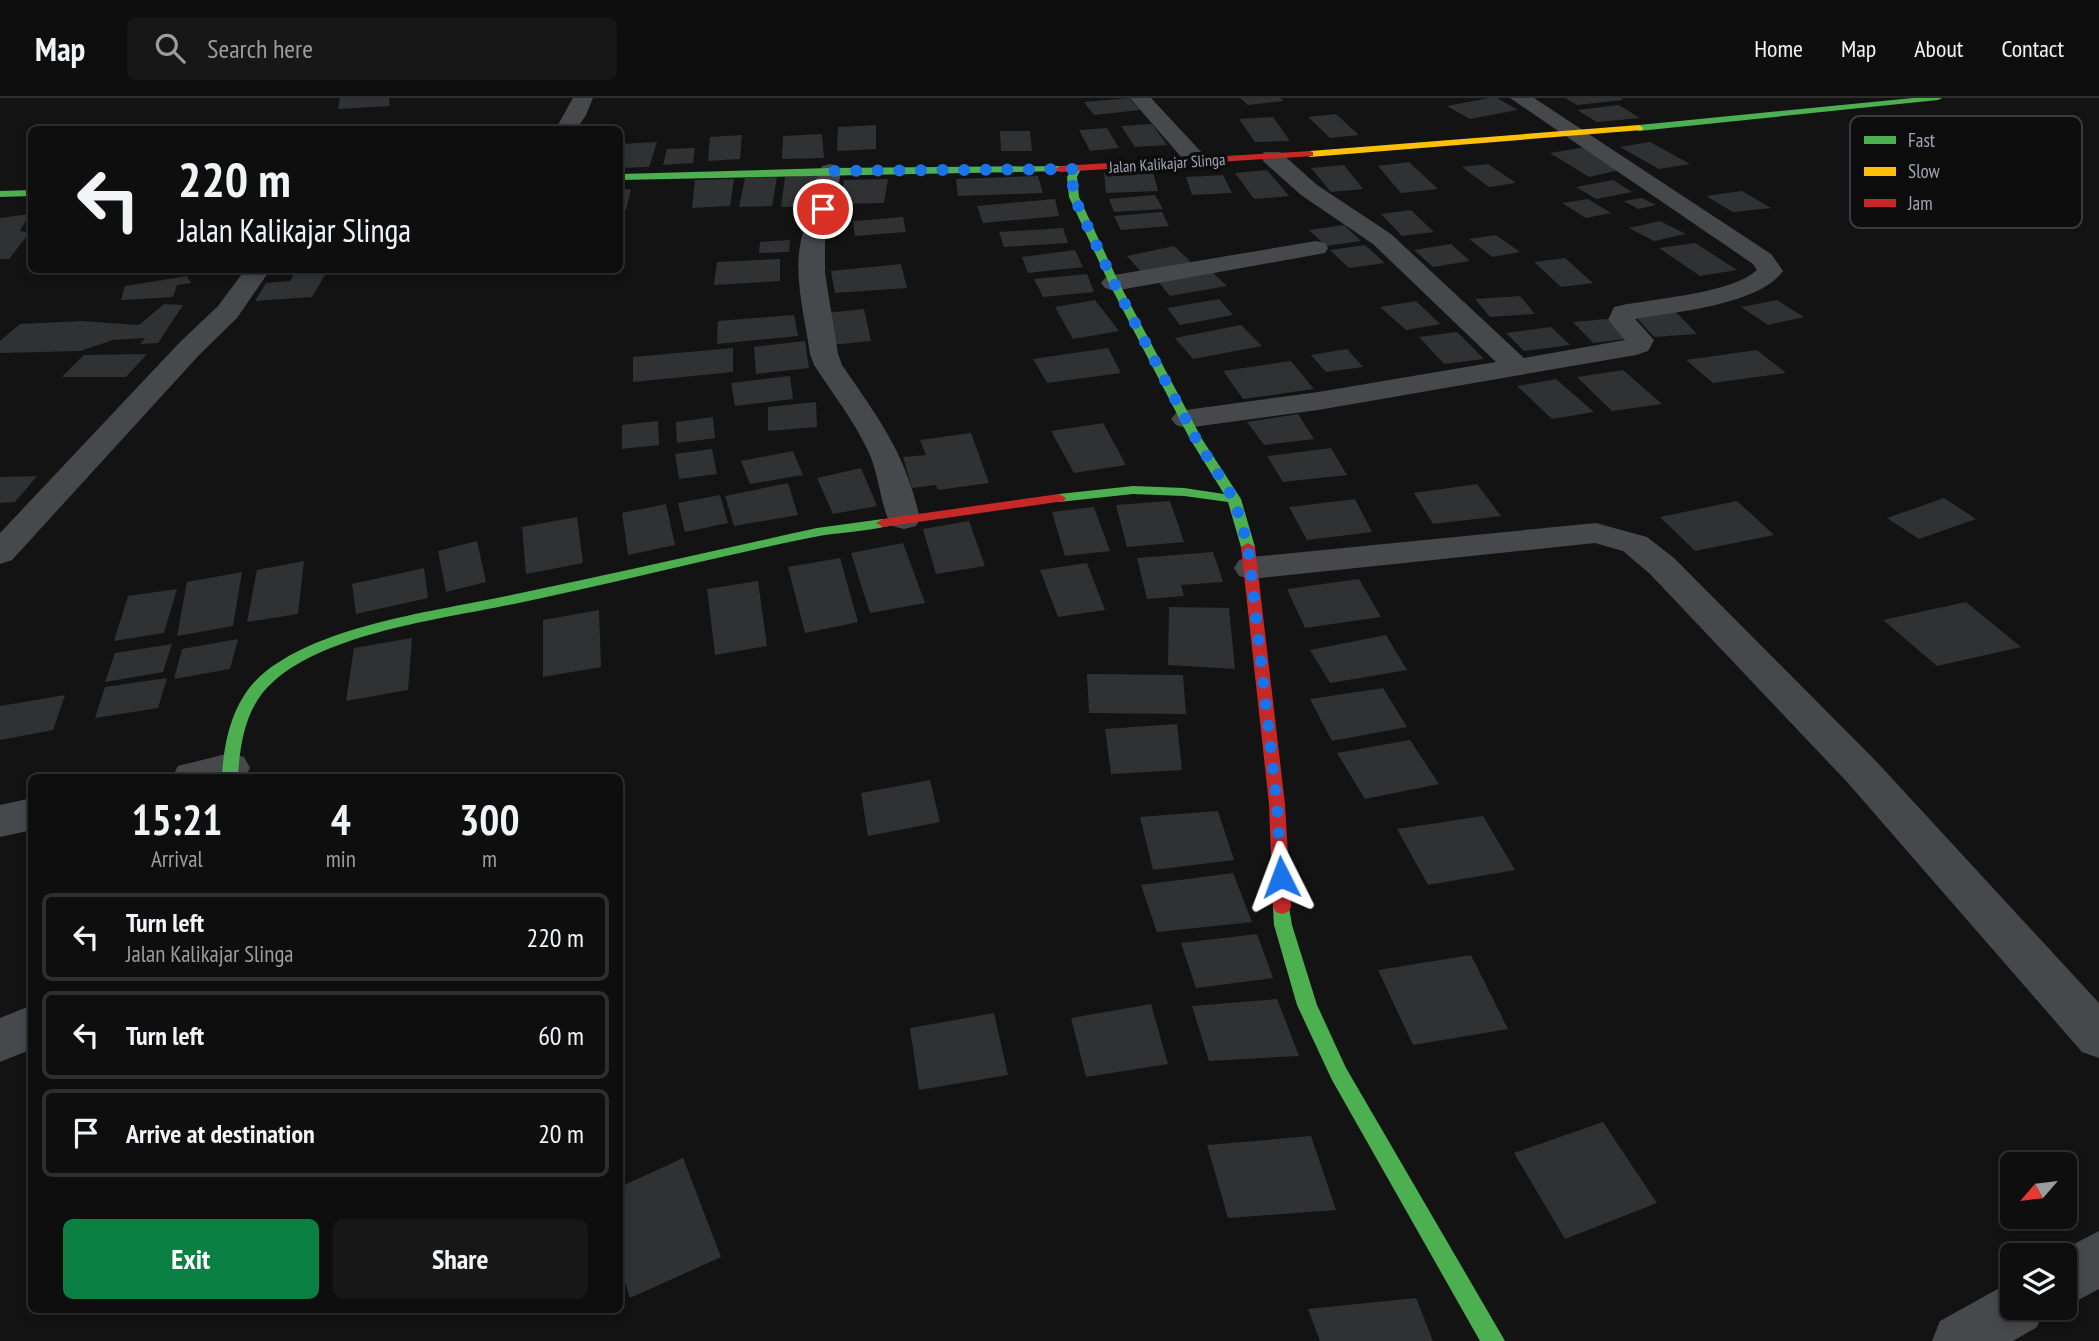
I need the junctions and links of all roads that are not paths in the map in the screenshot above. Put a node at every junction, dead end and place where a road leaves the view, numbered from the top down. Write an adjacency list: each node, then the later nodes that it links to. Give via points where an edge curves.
1 (583, 98): 5 (street)
2 (1140, 98): 8 (street)
3 (1520, 98): 6 (street)
4 (1938, 98): 6 (street, Jalan Kalikajar Slinga)
5 (568, 126)
6 (1570, 131): 7 (street, Jalan Kalikajar Slinga); 17 (street, via 1762,259 1770,271 1766,279 1746,289 1623,313 1621,320 1640,340 1638,345)
7 (1272, 157): 8 (street, Jalan Kalikajar Slinga); 17 (street, via 1309,190 1382,239)
8 (1197, 162): 9 (street, Jalan Kalikajar Slinga)
9 (1076, 169): 10 (street, Jalan Kalikajar Slinga); 16 (street, via 1074,197)
10 (830, 171): 11 (street, Jalan Kalikajar Slinga); 20 (street, via 811,273 824,354 878,436 895,473)
11 (623, 177)
12 (0, 194): 13 (street)
13 (28, 194)
14 (1316, 248): 16 (street)
15 (255, 273): 21 (street, via 221,322 190,348)
16 (1114, 283): 18 (street)
17 (1517, 367): 18 (street)
18 (1186, 419): 19 (street)
19 (1234, 499): 20 (street, via 1133,490); 22 (street)
20 (904, 519): 23 (street, via 817,532 391,626 317,648 270,676 243,709 231,744)
21 (0, 553)
22 (1251, 568): 27 (street, via 1596,533 1635,544 1861,771); 32 (street, via 1277,804 1283,925 1307,1005 1339,1074)
23 (230, 773)
24 (28, 815): 25 (street)
25 (0, 821)
26 (28, 1028): 28 (street)
27 (2099, 1037)
28 (0, 1040)
29 (2099, 1258): 30 (street)
30 (2077, 1272)
31 (2000, 1317): 33 (street)
32 (1493, 1341)
33 (1960, 1341)

